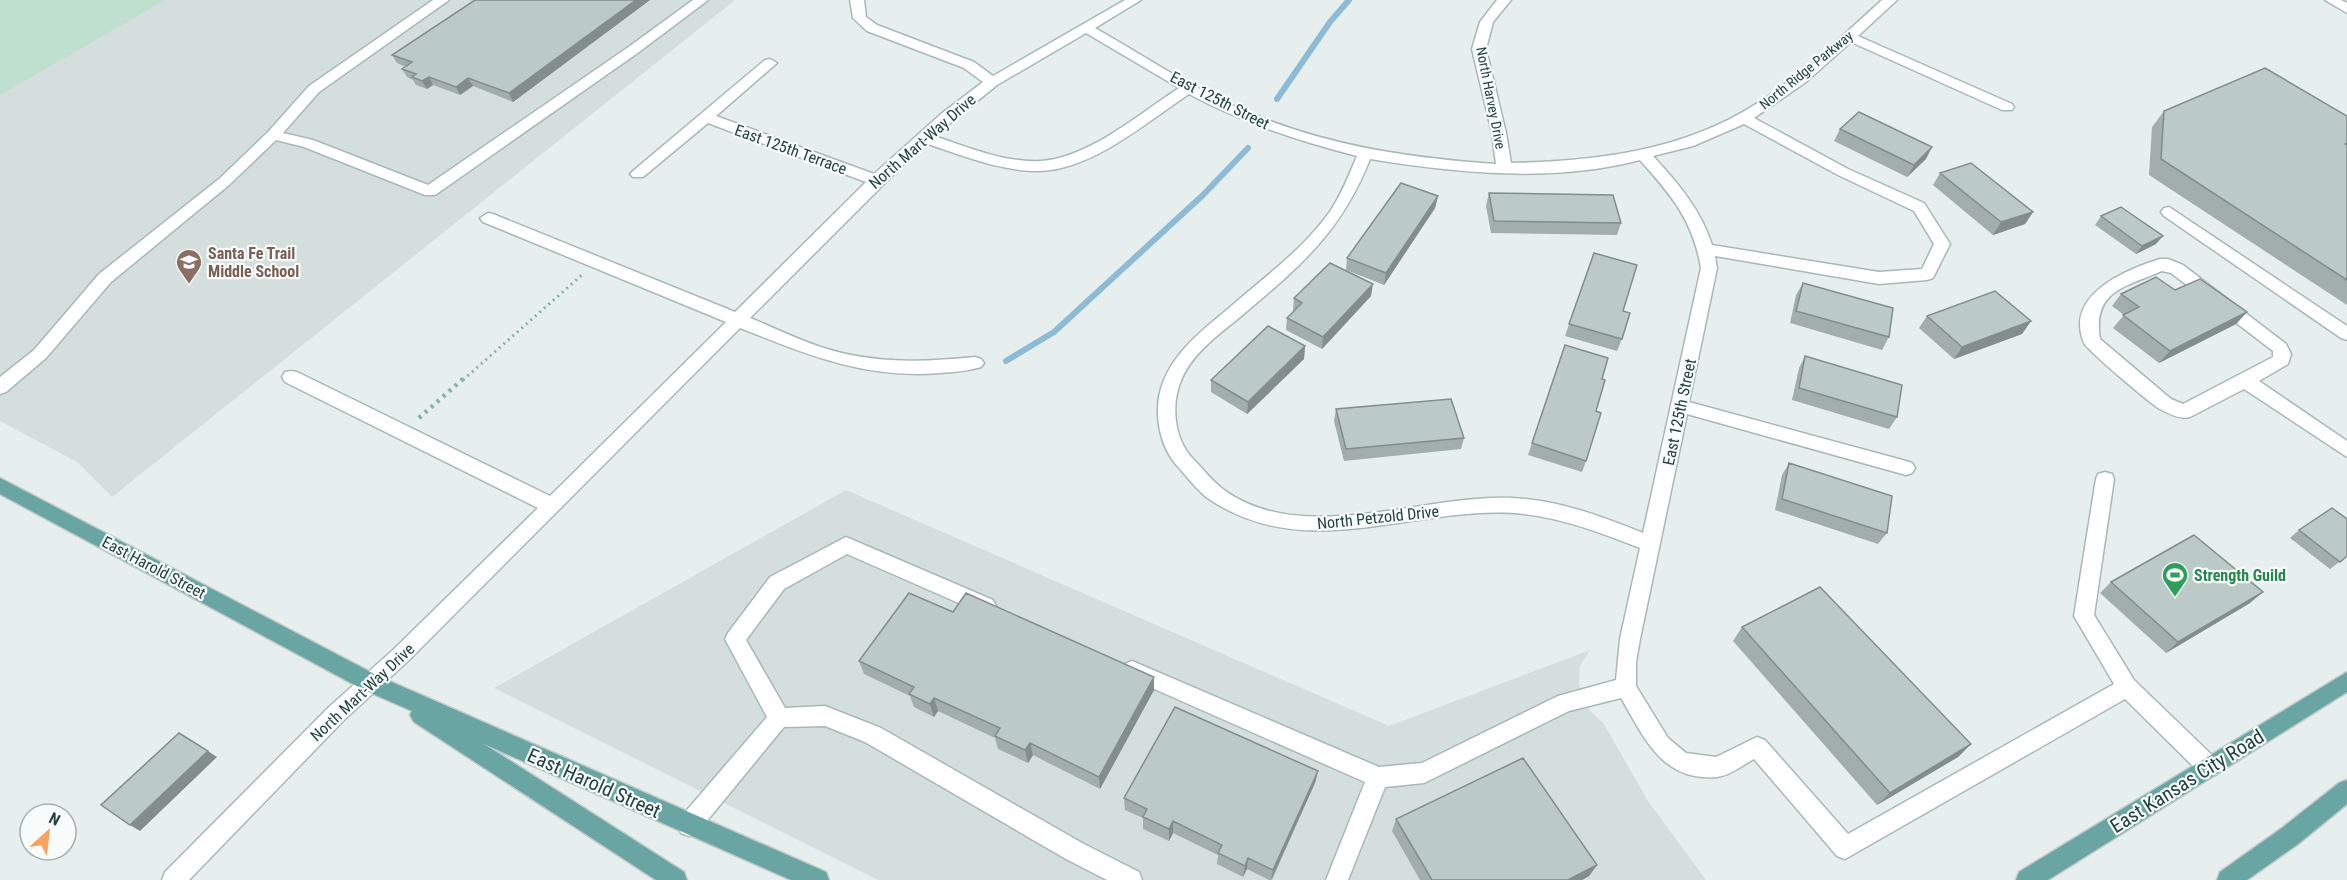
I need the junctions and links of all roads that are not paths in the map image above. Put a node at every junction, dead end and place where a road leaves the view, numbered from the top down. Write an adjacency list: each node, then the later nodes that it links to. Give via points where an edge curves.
1 (442, 0): 17 (street, via 314,89)
2 (701, 0): 17 (street, via 635,51 430,191 308,143)
3 (856, 0): 12 (street, via 860,18 872,28 969,65)
4 (1134, 0): 9 (street, North Mart-Way Drive)
5 (1504, 0): 21 (street, North Harvey Drive, via 1488,18 1479,50)
6 (1890, 0): 10 (street, North Ridge Parkway)
7 (2332, 0): 8 (street)
8 (2347, 9)
9 (1086, 28): 12 (street, North Mart-Way Drive); 13 (street, East 125th Street)
10 (1848, 36): 14 (street); 16 (street, North Ridge Parkway, via 1786,90)
11 (770, 63): 15 (street, East 125th Terrace)
12 (992, 82): 18 (street, North Mart-Way Drive)
13 (1190, 87): 18 (street, via 1098,148 1041,166 994,161); 19 (street, East 125th Street, via 1276,129)
14 (2007, 107)
15 (706, 117): 22 (street, East 125th Terrace); 23 (street, East 125th Terrace)
16 (1744, 118): 20 (street, North Ridge Parkway, via 1706,136); 26 (street, via 1843,172 1919,207 1942,244 1927,274 1879,278)
17 (273, 135): 32 (street, via 202,201 105,278 39,354)
18 (923, 137): 23 (street, North Mart-Way Drive)
19 (1365, 154): 21 (street, East 125th Street); 39 (street, North Petzold Drive, via 1347,197 1323,232 1186,357 1173,380 1166,405 1166,422 1174,449 1198,480 1215,494 1255,515 1279,521 1348,523 1511,505 1558,511)
20 (1644, 155): 21 (street, North Ridge Parkway, via 1570,166); 26 (street, East 125th Street, via 1694,216)
21 (1504, 169)
22 (638, 174)
23 (876, 180): 27 (street, North Mart-Way Drive)
24 (2169, 212): 28 (street)
25 (488, 218): 27 (street)
26 (1708, 250): 33 (street, East 125th Street, via 1708,277)
27 (739, 320): 29 (street, via 853,363 890,369); 38 (street, North Mart-Way Drive)
28 (2347, 334)
29 (975, 363)
30 (291, 376): 38 (street)
31 (2245, 381): 31 (street, via 2184,412 2165,404 2092,342 2090,309 2098,294 2160,265 2177,269 2280,348 2282,360); 34 (street)
32 (0, 387)
33 (1681, 406): 35 (street); 39 (street, East 125th Street)
34 (2347, 450)
35 (1906, 468)
36 (2105, 479): 45 (street, via 2084,616)
37 (0, 485): 43 (main road, East Harold Street)
38 (552, 506): 43 (street, North Mart-Way Drive)
39 (1650, 544): 44 (street, East 125th Street, via 1626,662)
40 (999, 611): 46 (street, via 846,544 777,583 735,639)
41 (1119, 664): 48 (street)
42 (2347, 681): 47 (main road, East Kansas City Road)
43 (372, 683): 50 (main road, East Harold Street); 51 (street, North Mart-Way Drive, via 337,713); 52 (main road, East Harold Street)
44 (1626, 687): 45 (street, via 1660,745 1680,761 1718,766 1757,747 1845,848); 48 (street, via 1565,703 1424,773)
45 (2127, 687): 47 (street)
46 (779, 718): 50 (street); 54 (street, via 825,716 873,735)
47 (2209, 767): 56 (main road, East Kansas City Road)
48 (1378, 777): 55 (street)
49 (2347, 790): 57 (main road)
50 (689, 825): 53 (main road, East Harold Street)
51 (173, 880)
52 (676, 880)
53 (818, 880)
54 (1131, 880)
55 (1337, 880)
56 (2027, 880)
57 (2228, 880)

